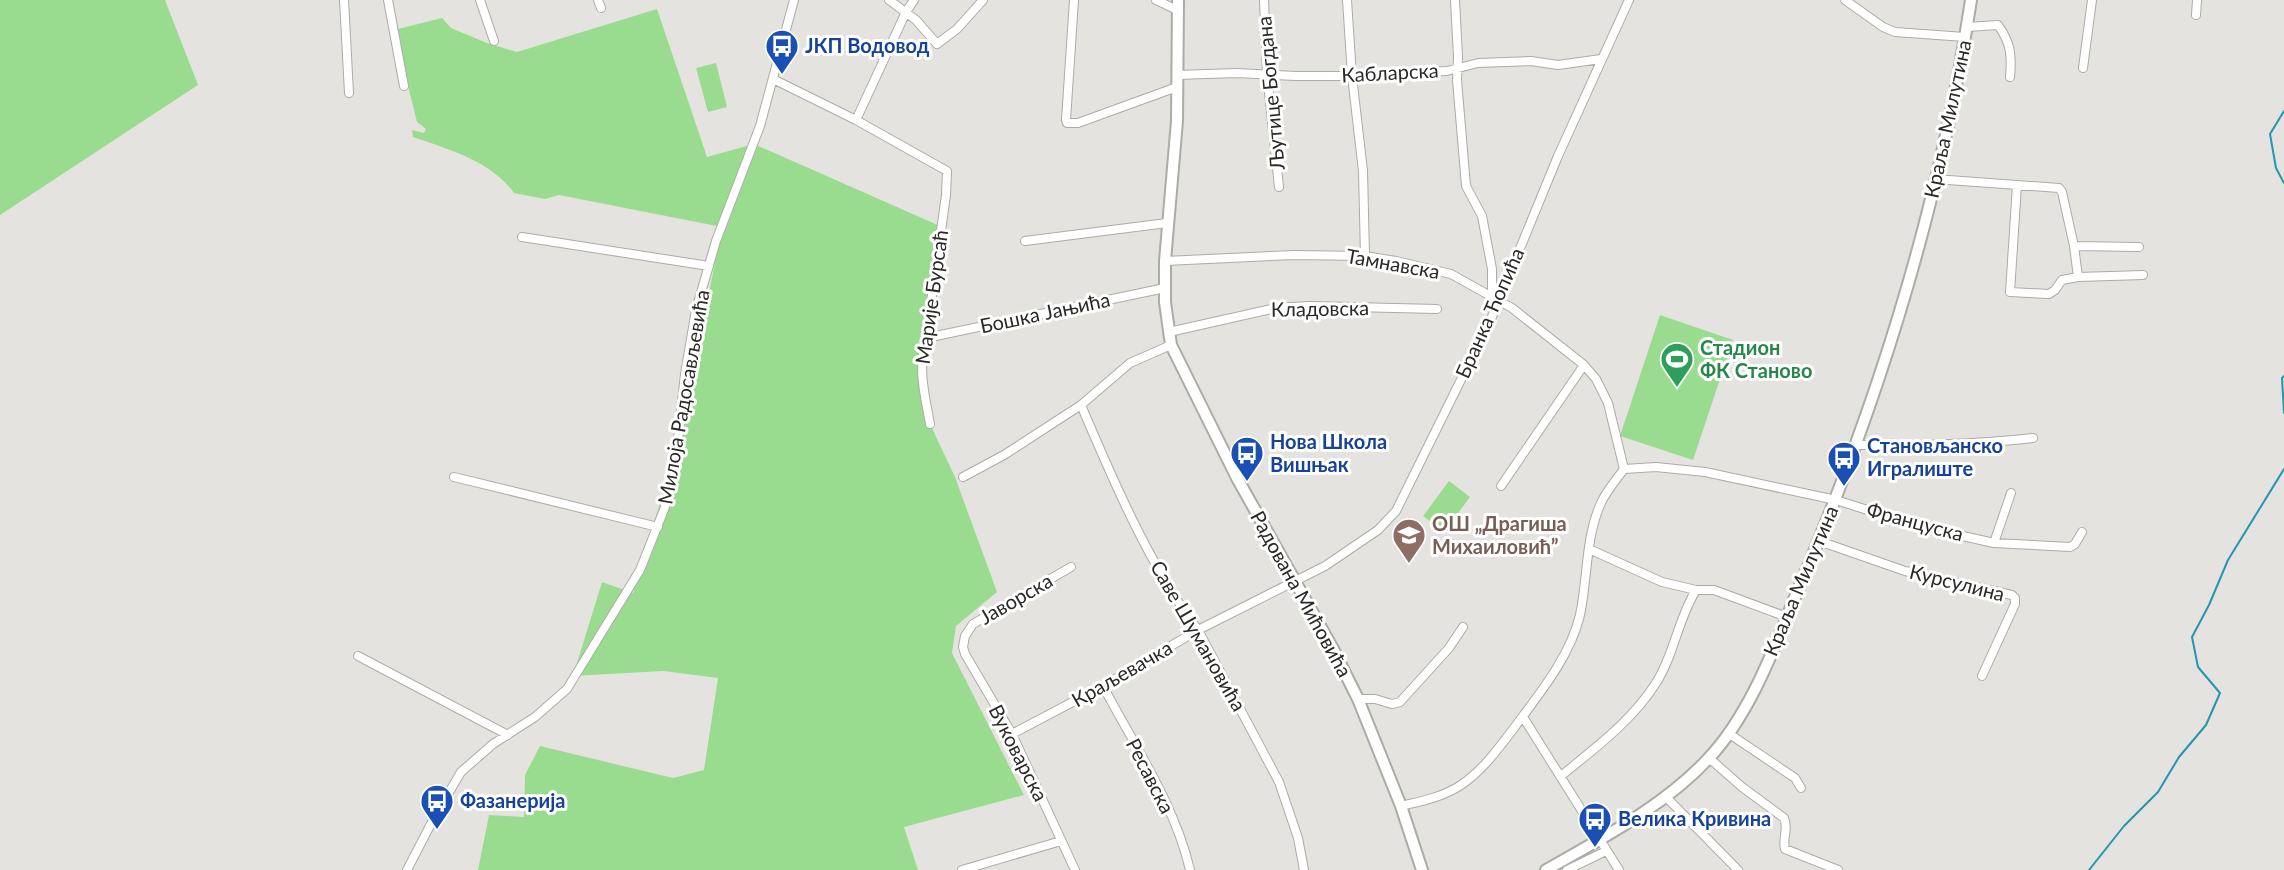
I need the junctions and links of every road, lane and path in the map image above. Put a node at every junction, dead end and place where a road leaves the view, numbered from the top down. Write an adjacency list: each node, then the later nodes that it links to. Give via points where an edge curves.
1 (344, 0): 33 (street)
2 (388, 0): 31 (street)
3 (480, 0): 22 (street)
4 (794, 0): 30 (street, Милоја Радосављевића)
5 (889, 0): 19 (street)
6 (914, 0): 19 (street)
7 (983, 0): 19 (street, via 938,44)
8 (1074, 0): 32 (street, via 1068,124)
9 (1156, 0): 18 (street)
10 (1264, 0): 26 (street, Љутице Богдана)
11 (1347, 0): 28 (street)
12 (1455, 0): 24 (street)
13 (1629, 0): 23 (street, Бранка Ћопића)
14 (1845, 0): 21 (street, via 1895,32)
15 (2092, 0): 25 (street)
16 (2197, 0): 20 (street)
17 (1972, 2): 21 (street, Краља Милутина)
18 (1178, 5): 27 (street, Радована Мићовића)
19 (906, 12): 34 (street)
20 (2196, 15)
21 (1966, 32): 29 (street, Краља Милутина, via 1998,25 2012,57); 35 (street, Краља Милутина)
22 (494, 41)
23 (1601, 59): 24 (street, Кабларска, via 1564,65 1530,61 1478,63); 49 (street, Бранка Ћопића)
24 (1457, 68): 28 (street, Кабларска); 49 (street, via 1466,186 1482,216)
25 (2083, 68)
26 (1267, 74): 27 (street, Кабларска); 28 (street, Кабларска); 37 (street, Љутице Богдана)
27 (1178, 75): 32 (street, Радована Мићовића)
28 (1352, 75): 43 (street, via 1364,171)
29 (2010, 77)
30 (772, 79): 34 (street); 45 (street, Милоја Радосављевића, via 754,144)
31 (404, 86)
32 (1177, 87): 38 (street, Радована Мићовића)
33 (350, 93)
34 (856, 120): 52 (street, Марије Бурсаћ, via 947,171)
35 (1935, 179): 36 (street); 58 (street, Краља Милутина, via 1913,273)
36 (2017, 185): 41 (street, via 2059,188); 47 (street, via 2010,292 2049,294 2062,280)
37 (1279, 187)
38 (1167, 222): 40 (street); 44 (street, Радована Мићовића)
39 (522, 237): 45 (street, Милоја Радосављевића)
40 (1025, 241)
41 (2074, 246): 42 (street); 47 (street)
42 (2139, 246)
43 (1365, 256): 44 (street, Тамнавска); 49 (street, Тамнавска, via 1451,274)
44 (1165, 261): 48 (street, Радована Мићовића)
45 (709, 266): 65 (street, Милоја Радосављевића, via 696,310 677,448 666,507)
46 (2144, 275): 47 (street)
47 (2078, 277)
48 (1165, 288): 51 (street, Радована Мићовића); 52 (street, Бошка Јањића)
49 (1496, 299): 54 (street, Тамнавска); 71 (street, Бранка Ћопића, via 1396,511 1360,543)
50 (1437, 309): 51 (street, Кладовска, via 1276,308)
51 (1170, 332): 53 (street, Радована Мићовића)
52 (926, 338): 56 (street, Марије Бурсаћ, via 921,373)
53 (1172, 345): 55 (street, via 1130,363); 71 (street, Радована Мићовића, via 1237,478)
54 (1584, 365): 59 (street, Тамнавска, via 1608,403); 62 (street)
55 (1081, 405): 61 (street); 75 (street, Саве Шумановића, via 1140,534)
56 (930, 423)
57 (2033, 438): 58 (street, via 1943,445)
58 (1856, 445): 64 (street, Краља Милутина)
59 (1624, 469): 64 (street, Француска, via 1656,467 1706,472); 69 (street, via 1602,502)
60 (454, 477): 65 (street, Милоја Радосављевића)
61 (963, 477)
62 (1501, 486)
63 (2011, 493): 68 (street)
64 (1836, 500): 67 (street, Краља Милутина); 68 (street, Француска, via 1918,526)
65 (658, 527): 84 (street, Милоја Радосављевића, via 640,570 574,680 541,713)
66 (2082, 532): 68 (street, Француска, via 2070,547)
67 (1819, 541): 73 (street, Краља Милутина); 78 (street, Курсулина, via 1905,571 2012,595 2015,604)
68 (1994, 543)
69 (1589, 549): 72 (street, via 1651,578); 81 (street, via 1580,615 1572,639)
70 (1071, 567): 76 (street, Јаворска, via 973,624)
71 (1295, 580): 75 (street, Краљевачка); 80 (street, Радована Мићовића)
72 (1696, 590): 73 (street, via 1714,590); 86 (street, via 1656,683 1634,712)
73 (1787, 617): 82 (street, Краља Милутина, via 1759,679)
74 (1463, 627): 80 (street, via 1400,702)
75 (1198, 630): 79 (street, Краљевачка); 97 (street, Саве Шумановића, via 1279,782)
76 (965, 636): 83 (street, Вуковарска, via 963,647 968,661)
77 (358, 656): 84 (street)
78 (1982, 676)
79 (1103, 686): 83 (street, Краљевачка); 96 (street, Ресавска, via 1175,825)
80 (1358, 699): 89 (street, Радована Мићовића)
81 (1523, 717): 86 (street); 89 (street, via 1474,776 1438,796)
82 (1728, 733): 85 (street, Краља Милутина); 87 (street, via 1796,778)
83 (1012, 734): 91 (street, Вуковарска)
84 (508, 735): 93 (street, Милоја Радосављевића, via 461,772)
85 (1709, 758): 88 (street, Краља Милутина); 103 (street, via 1784,818 1785,849)
86 (1561, 776): 90 (street)
87 (1801, 788)
88 (1665, 796): 90 (street, Краља Милутина); 102 (street)
89 (1401, 806): 98 (street, Радована Мићовића)
90 (1599, 839): 92 (street); 99 (street, Краља Милутина)
91 (1061, 841): 94 (street); 95 (street, Вуковарска)
92 (1606, 851): 100 (street); 101 (street)
93 (407, 870)
94 (962, 870)
95 (1076, 870)
96 (1190, 870)
97 (1304, 870)
98 (1422, 870)
99 (1546, 870)
100 (1567, 870)
101 (1618, 870)
102 (1738, 870)
103 (1838, 870)

